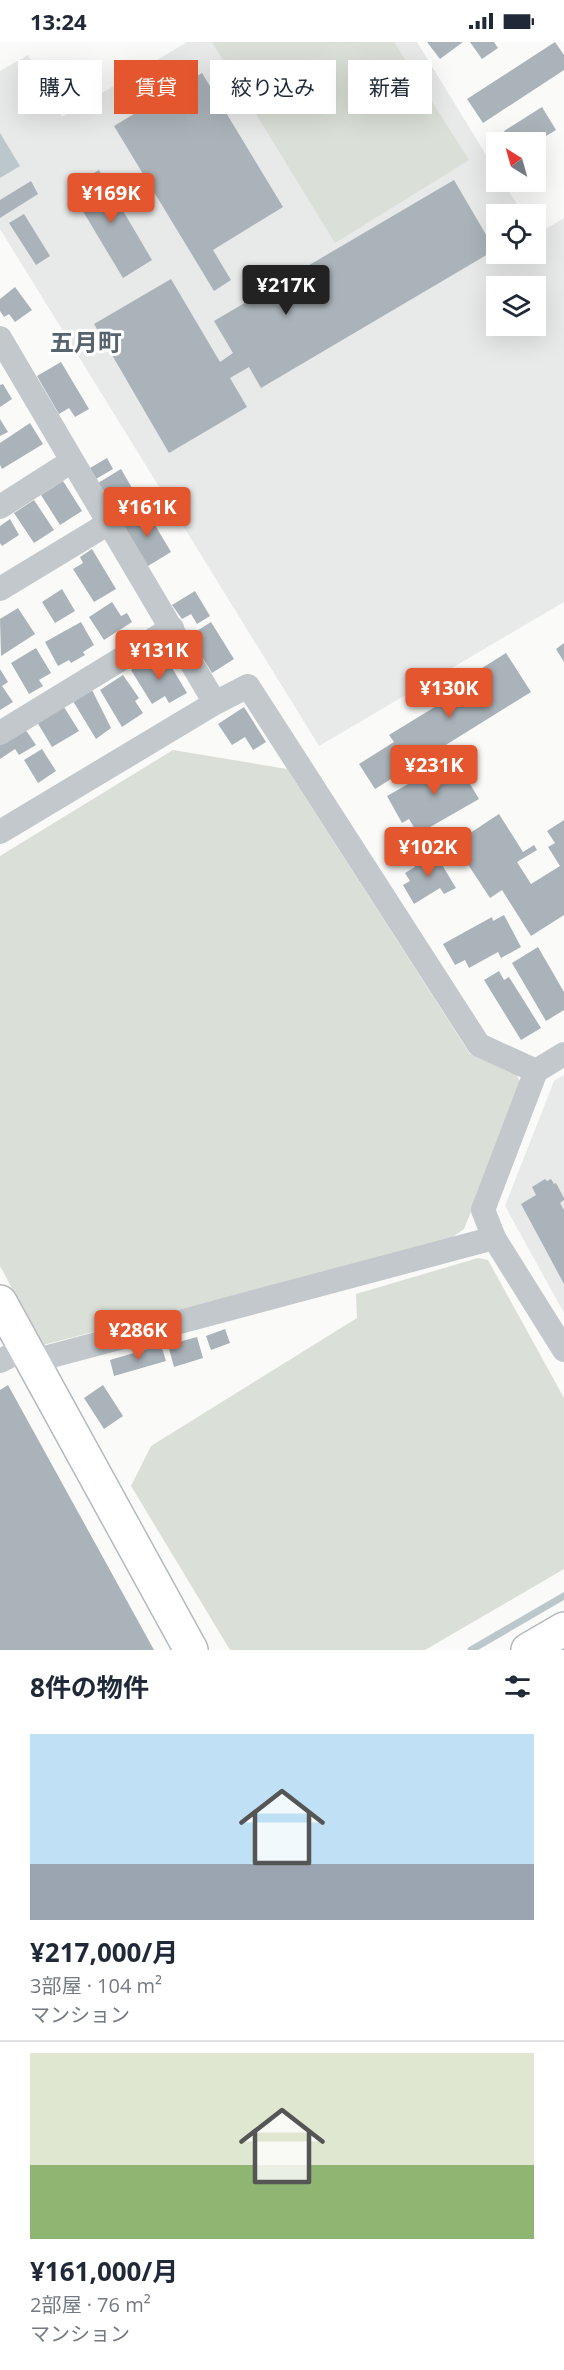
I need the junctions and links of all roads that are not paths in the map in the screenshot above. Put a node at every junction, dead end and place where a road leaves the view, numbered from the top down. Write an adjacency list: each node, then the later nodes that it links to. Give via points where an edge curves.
1 (0, 338): 2 (street)
2 (7, 365): 3 (street)
3 (72, 461): 4 (street); 5 (street)
4 (0, 507)
5 (109, 523): 6 (street); 7 (street)
6 (0, 589)
7 (172, 628): 8 (street); 9 (street)
8 (215, 703): 10 (street); 12 (street, via 248,686 478,1045)
9 (0, 733)
10 (0, 832)
11 (564, 1054): 12 (street)
12 (536, 1071): 13 (street, via 483,1210)
13 (494, 1238): 15 (street); 16 (street)
14 (0, 1302): 16 (street)
15 (564, 1350)
16 (19, 1357): 18 (street)
17 (564, 1629): 19 (street)
18 (191, 1650)
19 (528, 1650)

